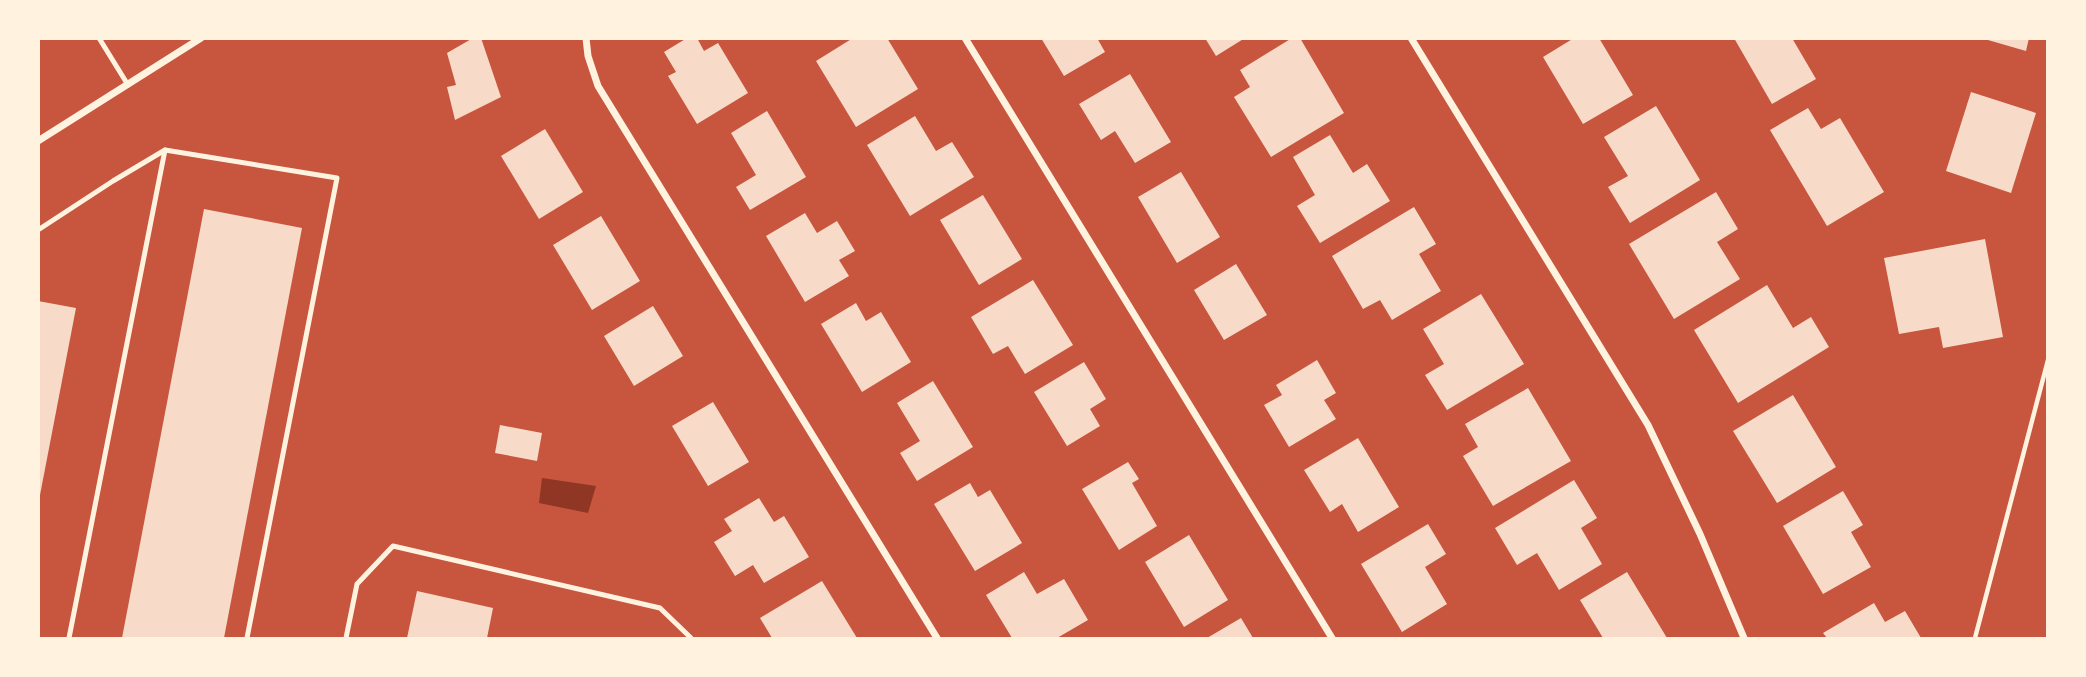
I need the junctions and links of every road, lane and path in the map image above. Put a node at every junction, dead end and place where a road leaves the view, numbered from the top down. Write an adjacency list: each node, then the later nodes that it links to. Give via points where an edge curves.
1 (99, 38): 6 (lane)
2 (201, 38): 6 (street)
3 (586, 38): 15 (street, via 598,86)
4 (965, 38): 16 (street)
5 (1411, 38): 17 (street, via 1648,425)
6 (128, 85): 7 (street)
7 (38, 141)
8 (165, 150): 9 (lane); 11 (lane); 12 (lane, via 337,178)
9 (38, 230)
10 (2048, 360): 18 (path)
11 (69, 639)
12 (247, 639)
13 (346, 639): 14 (lane, via 357,584 393,546 660,608)
14 (691, 639)
15 (937, 639)
16 (1332, 639)
17 (1744, 639)
18 (1975, 639)

